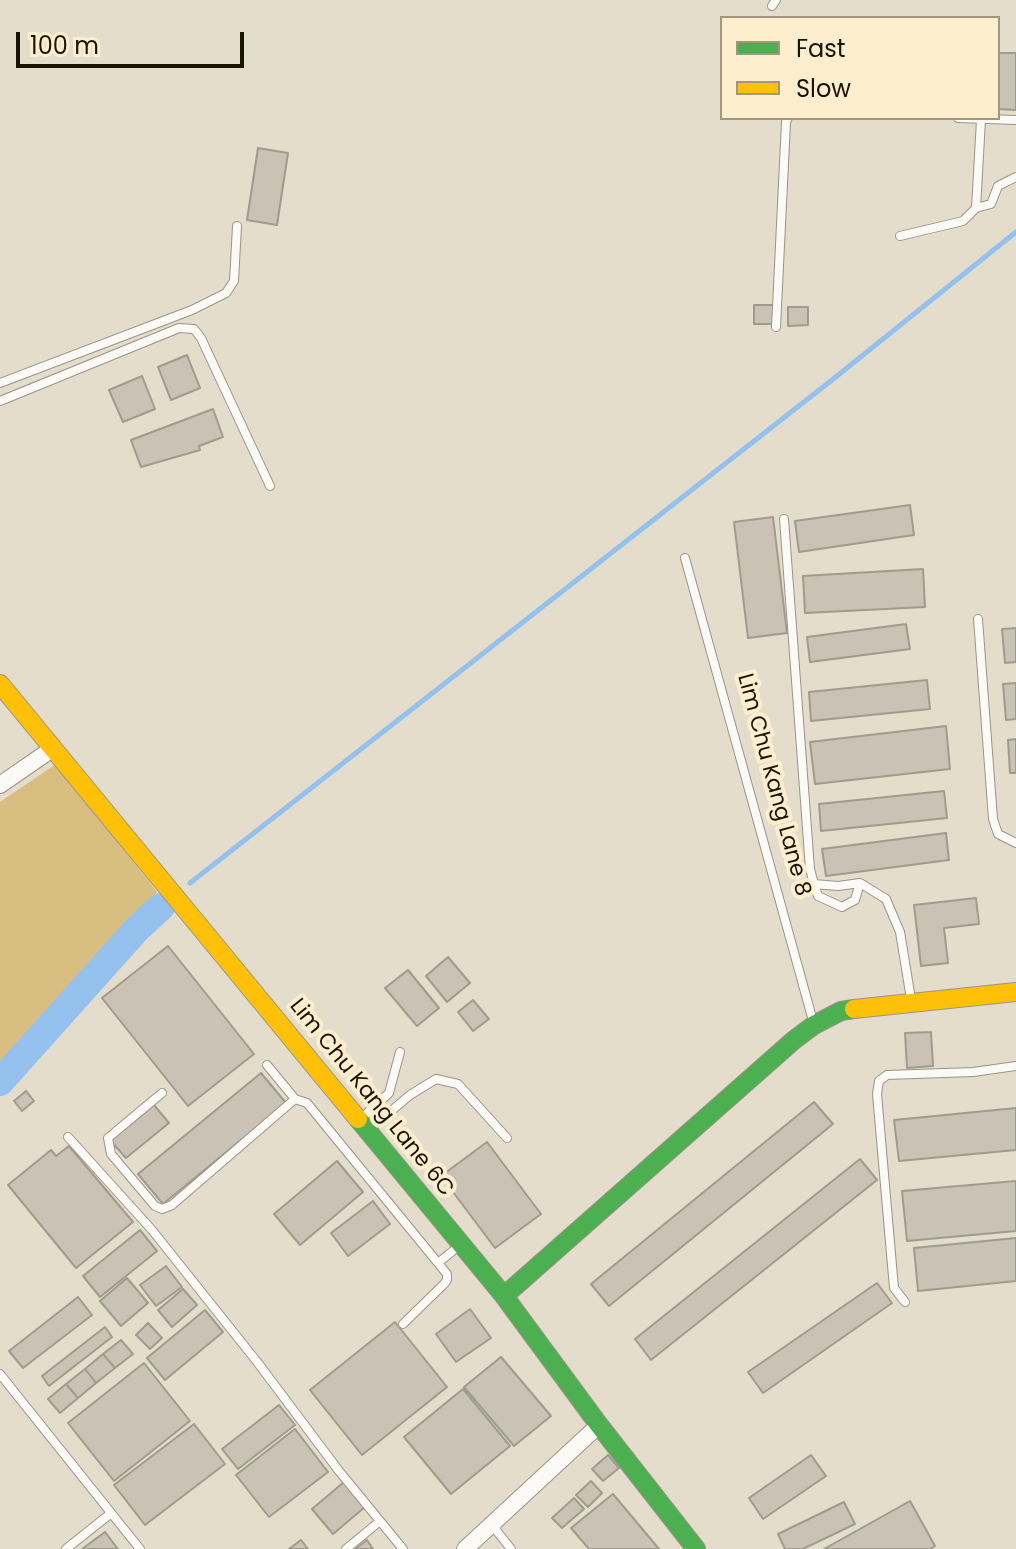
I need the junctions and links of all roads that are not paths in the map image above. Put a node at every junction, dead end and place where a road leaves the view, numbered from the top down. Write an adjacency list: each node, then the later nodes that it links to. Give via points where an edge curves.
1 (787, 120): 8 (lane)
2 (981, 120): 3 (lane); 5 (lane)
3 (1016, 120)
4 (1016, 177): 5 (lane, via 998,186 991,204)
5 (976, 208): 7 (lane, via 963,221)
6 (237, 226): 9 (lane, via 234,281 226,293)
7 (900, 236)
8 (776, 327)
9 (0, 383)
10 (0, 401): 11 (lane, via 179,328 194,329)
11 (270, 486)
12 (784, 519): 20 (lane)
13 (685, 558): 23 (lane, Lim Chu Kang Lane 8)
14 (978, 619): 18 (lane, via 993,819 998,834)
15 (0, 684): 16 (street, Lim Chu Kang Lane 6C)
16 (52, 749): 17 (street); 29 (street, Lim Chu Kang Lane 6C)
17 (0, 785)
18 (1016, 843)
19 (860, 883): 20 (lane); 20 (lane, via 855,900 842,907 818,896); 22 (lane, via 886,899 900,932)
20 (814, 884)
21 (1016, 992): 22 (street)
22 (912, 1002): 23 (street, via 841,1011)
23 (814, 1025): 34 (street)
24 (400, 1052): 29 (lane, via 389,1093)
25 (267, 1065): 28 (lane)
26 (1016, 1066): 35 (lane, via 887,1075 879,1081 894,1288)
27 (162, 1093): 28 (lane, via 108,1138 111,1154 162,1209)
28 (295, 1099): 33 (lane, via 307,1103)
29 (363, 1126): 31 (lane, via 436,1079 458,1084); 32 (street, Lim Chu Kang Lane 6C)
30 (68, 1137): 40 (lane, via 152,1230)
31 (507, 1138)
32 (460, 1245): 33 (lane); 34 (street, Lim Chu Kang Lane 6C)
33 (438, 1263): 36 (lane, via 447,1280)
34 (504, 1296): 38 (street, Lim Chu Kang Lane 6C)
35 (905, 1302)
36 (403, 1324)
37 (0, 1374): 39 (lane)
38 (599, 1425): 41 (street); 48 (street, Lim Chu Kang Lane 6C)
39 (110, 1514): 42 (lane); 43 (lane)
40 (380, 1521): 44 (lane); 45 (lane)
41 (492, 1525): 46 (street); 47 (lane)
42 (66, 1549)
43 (140, 1549)
44 (346, 1549)
45 (403, 1549)
46 (465, 1549)
47 (511, 1549)
48 (696, 1549)

